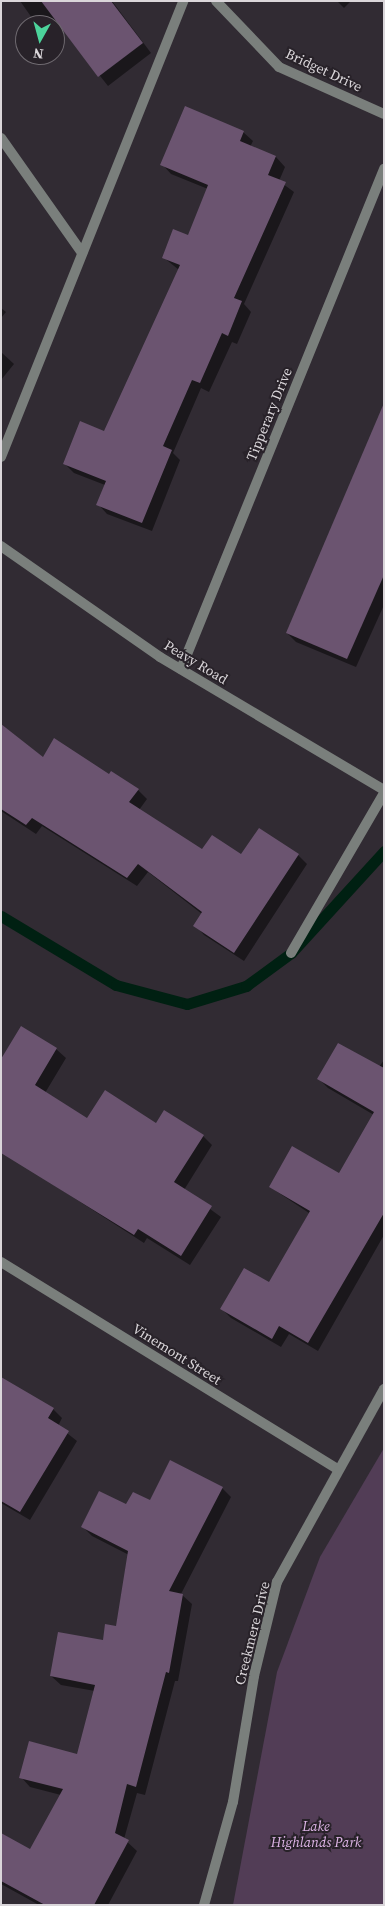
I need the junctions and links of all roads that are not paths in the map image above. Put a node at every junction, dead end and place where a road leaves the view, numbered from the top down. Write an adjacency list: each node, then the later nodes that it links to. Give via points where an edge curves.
1 (183, 1): 6 (street)
2 (216, 1): 3 (street, Bridget Drive, via 279,67)
3 (384, 114)
4 (1, 138): 6 (street)
5 (384, 169): 9 (street, Tipperary Drive)
6 (82, 253): 7 (street)
7 (1, 458)
8 (1, 546): 9 (street, Peavy Road)
9 (180, 669): 10 (street, Peavy Road)
10 (384, 791): 11 (street)
11 (291, 952)
12 (1, 1262): 14 (street, Vinemont Street)
13 (384, 1389): 14 (street, Creekmere Drive)
14 (338, 1469): 15 (street, Creekmere Drive, via 277,1582 254,1676 232,1802)
15 (204, 1905)

